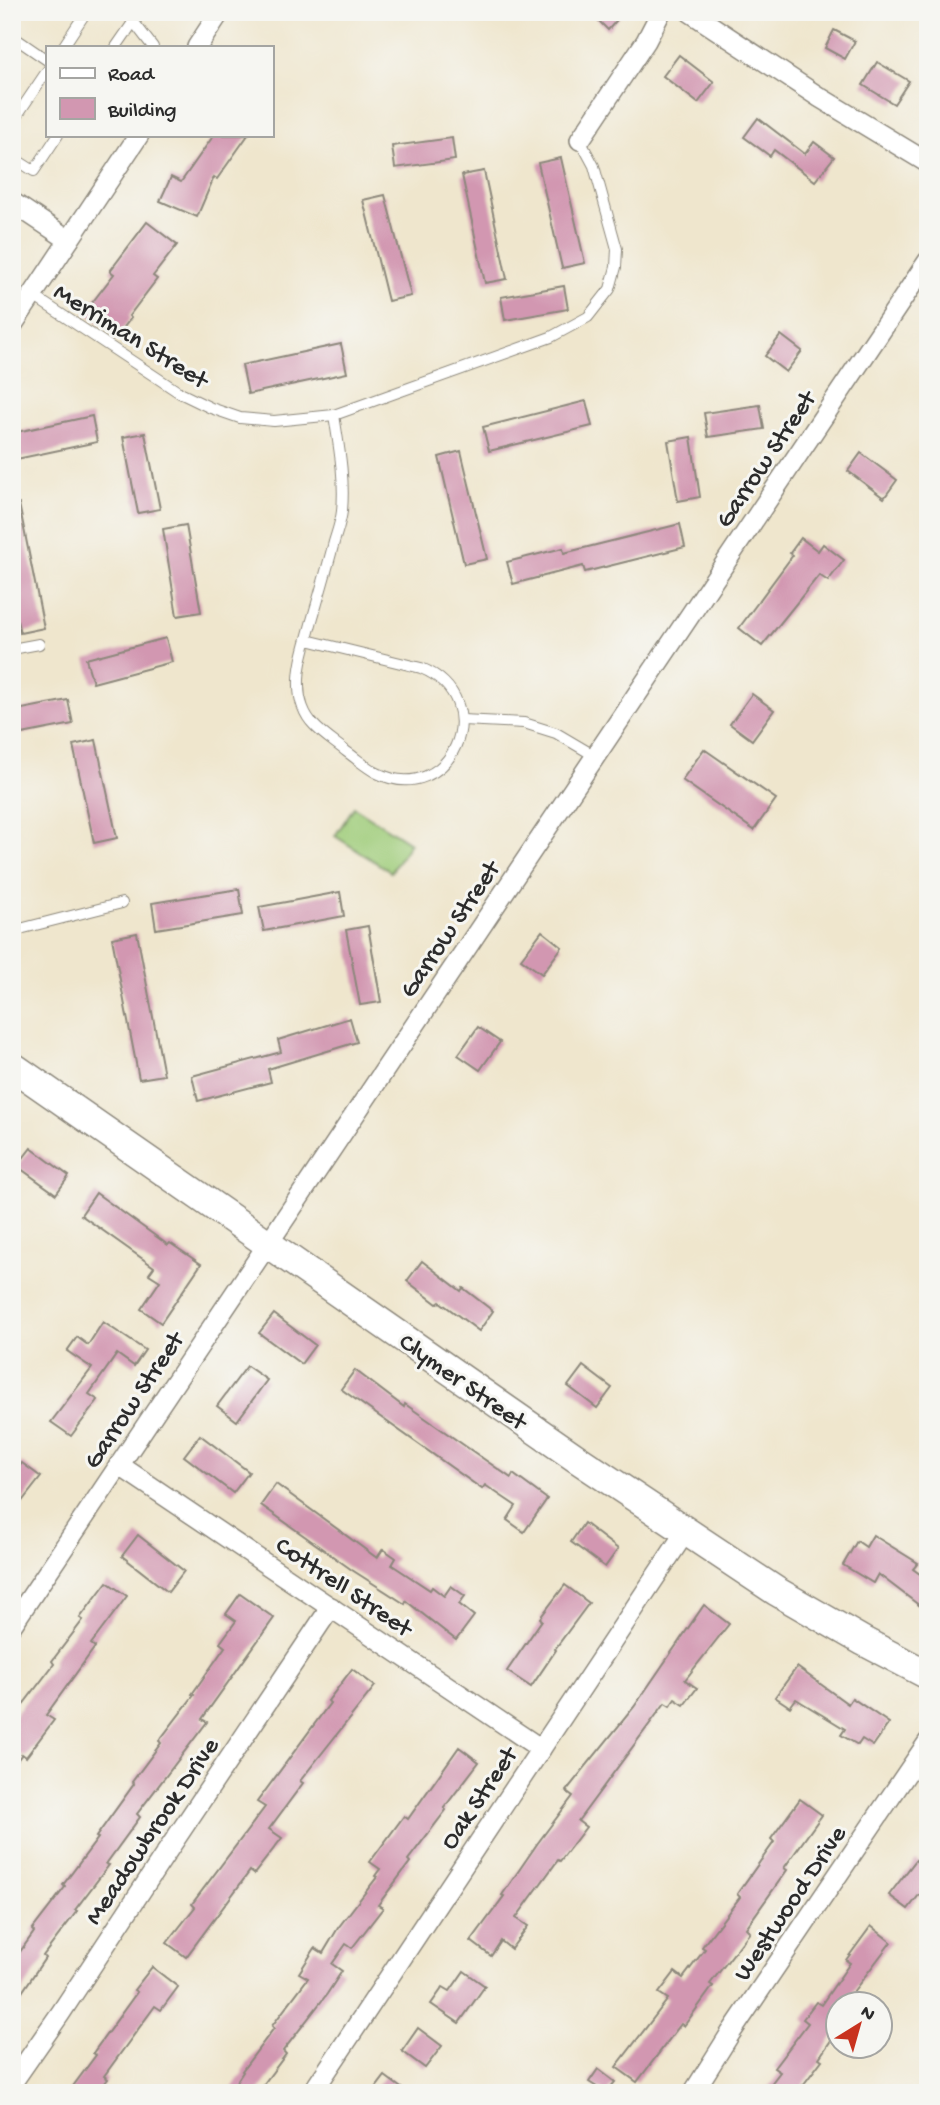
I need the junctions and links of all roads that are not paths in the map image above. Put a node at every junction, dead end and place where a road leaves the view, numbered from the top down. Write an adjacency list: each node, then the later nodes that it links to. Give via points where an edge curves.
1 (86, 12): 8 (lane)
2 (126, 12): 6 (lane)
3 (220, 12): 11 (street)
4 (661, 12): 17 (street)
5 (690, 12): 19 (street)
6 (134, 21): 9 (lane); 10 (lane)
7 (12, 36): 12 (lane)
8 (64, 46)
9 (118, 46)
10 (152, 46)
11 (198, 46)
12 (46, 59)
13 (46, 72): 14 (lane)
14 (12, 123)
15 (57, 136): 18 (lane, via 34,172)
16 (138, 136): 21 (street)
17 (580, 140): 25 (lane, Merriman Street, via 594,166 617,248 610,289 588,317 551,337)
18 (12, 157)
19 (928, 163)
20 (12, 202): 21 (street)
21 (69, 240): 23 (street)
22 (928, 261): 30 (street, Garrow Street)
23 (32, 295): 24 (street); 25 (lane, Merriman Street, via 180,393 211,408 240,418 274,421)
24 (12, 326)
25 (334, 415): 26 (lane, via 342,513)
26 (307, 640): 29 (lane, via 434,674 447,685); 29 (lane, via 299,684 306,712 328,738 378,774 406,780 434,774 453,749)
27 (39, 644): 28 (lane)
28 (12, 649)
29 (462, 720): 30 (lane, via 524,723 556,733)
30 (596, 756): 34 (street, Garrow Street)
31 (122, 904): 32 (lane)
32 (12, 931)
33 (12, 1066): 34 (street, Clymer Street)
34 (269, 1243): 35 (street, Garrow Street); 36 (street, Clymer Street)
35 (120, 1465): 37 (street, Cottrell Street); 38 (street, Garrow Street)
36 (685, 1531): 39 (street, Clymer Street, via 811,1612); 41 (street, Oak Street)
37 (331, 1607): 41 (street, Cottrell Street); 42 (street, Meadowbrook Drive)
38 (12, 1625)
39 (928, 1675)
40 (928, 1742): 44 (street, Westwood Drive)
41 (541, 1749): 43 (street, Oak Street)
42 (12, 2083)
43 (312, 2093)
44 (693, 2093)

